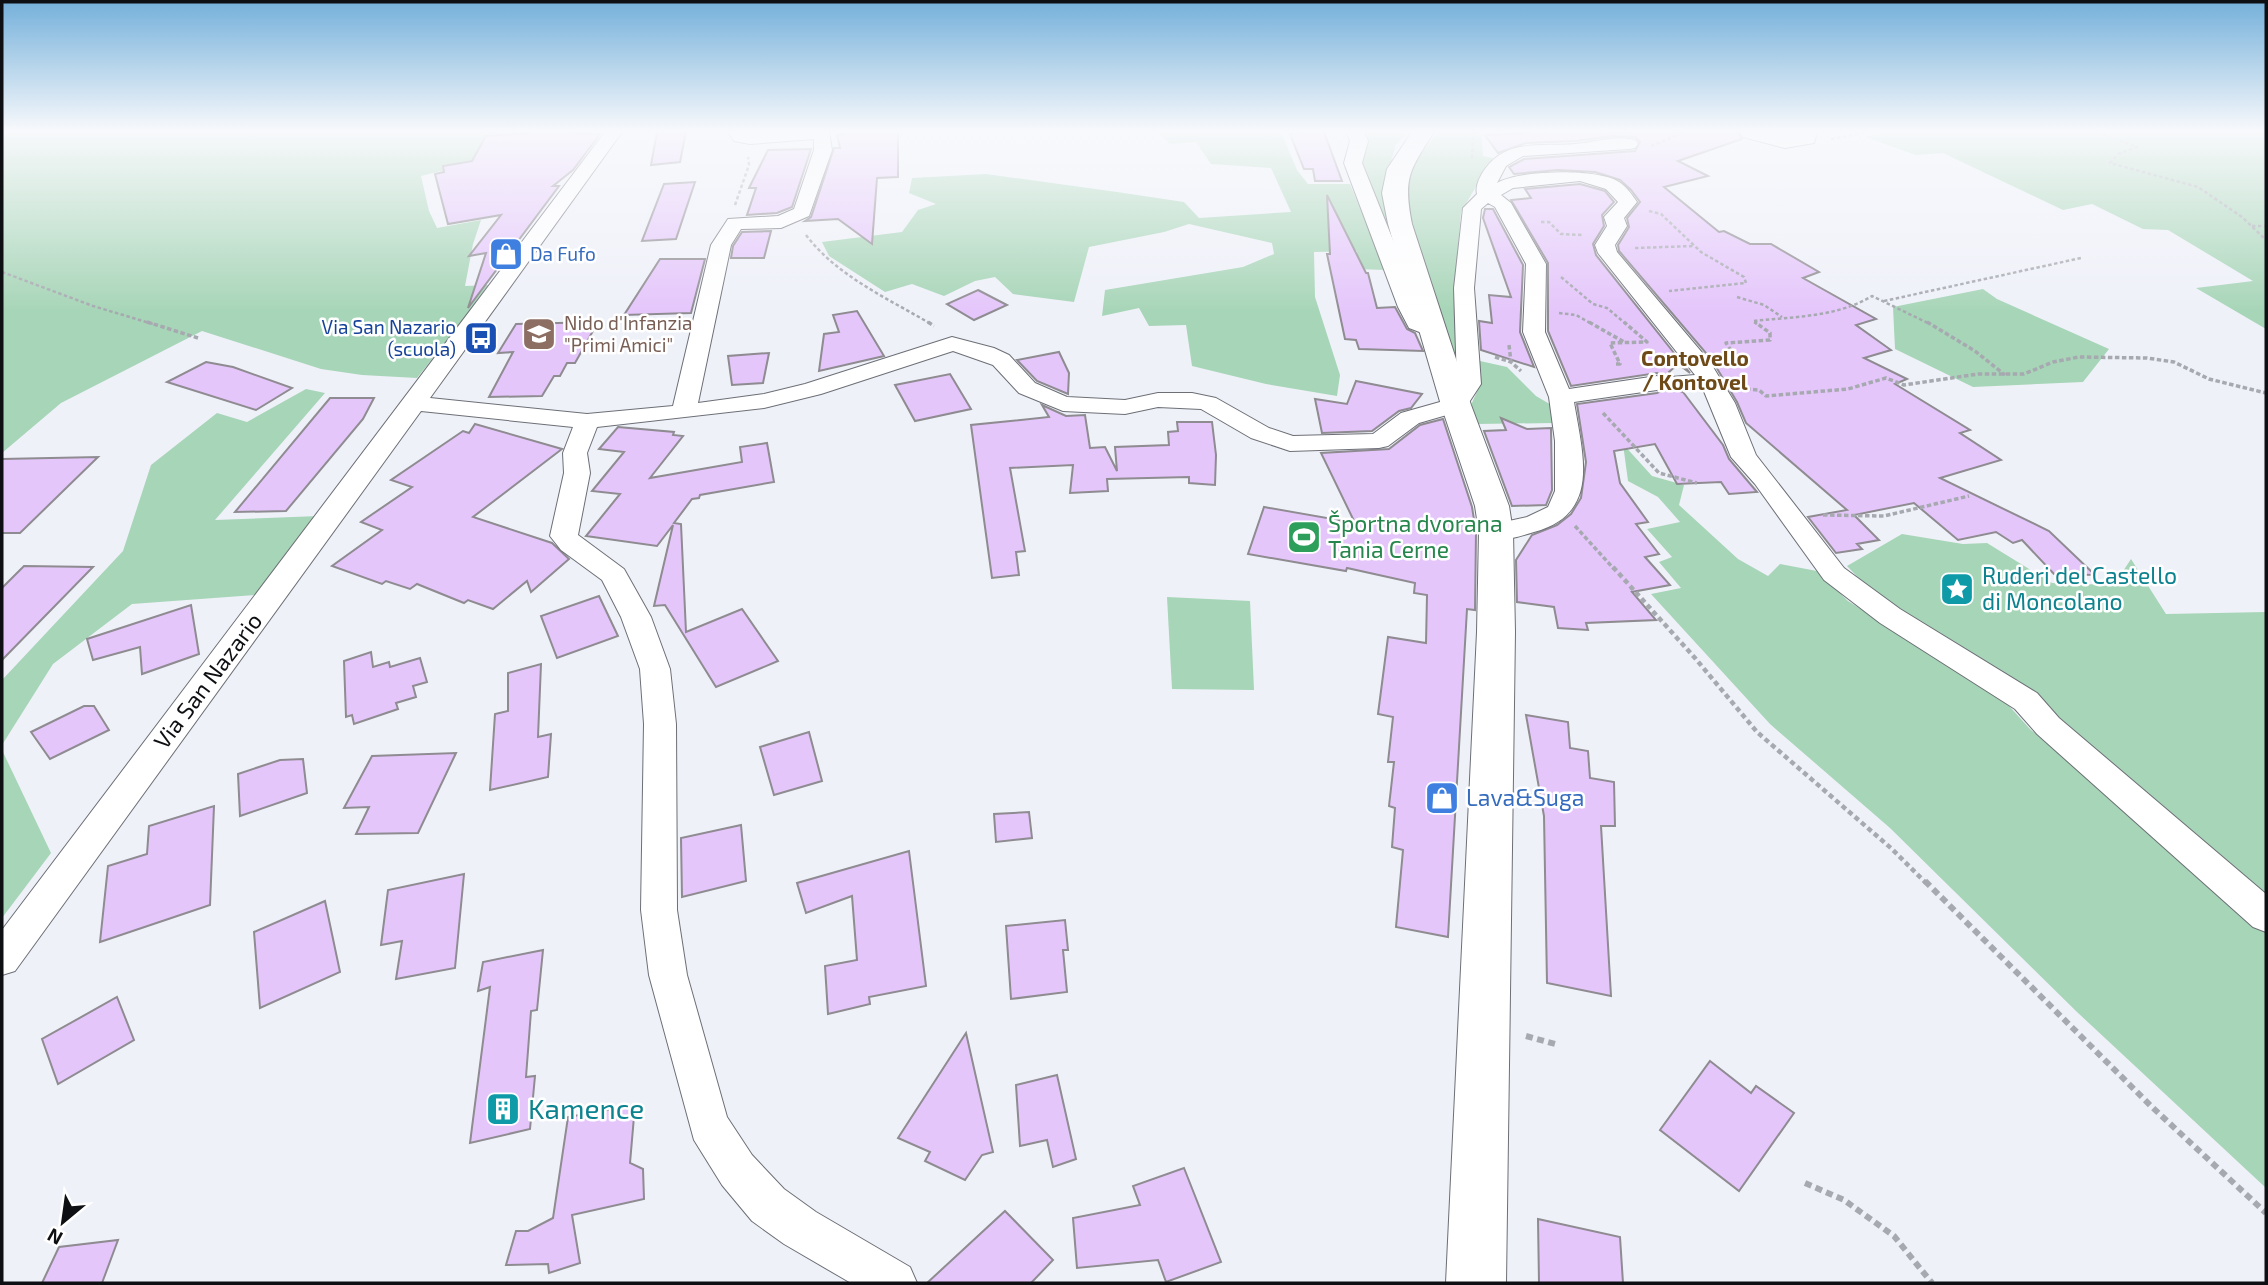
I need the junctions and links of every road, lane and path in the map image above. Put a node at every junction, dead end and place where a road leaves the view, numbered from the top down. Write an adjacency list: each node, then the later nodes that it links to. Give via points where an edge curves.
1 (570, 192): 39 (street, Via San Nazario)
2 (738, 192): 14 (path)
3 (810, 192): 12 (street, via 806,207)
4 (1364, 192): 28 (street, via 1417,323)
5 (1394, 192): 28 (main road)
6 (1486, 192): 10 (street)
7 (1493, 192): 10 (street)
8 (1618, 192): 11 (street)
9 (2205, 192): 15 (path)
10 (1488, 195): 13 (street, via 1502,203); 32 (street, via 1470,212 1464,288)
11 (1628, 205): 18 (street, via 1614,217 1617,226); 19 (path, via 1661,214)
12 (781, 222): 14 (street); 31 (path, via 803,230 822,256 950,335 955,340)
13 (1512, 222): 18 (path, via 1549,222 1561,234); 21 (street)
14 (734, 223): 41 (street, via 721,245)
15 (2251, 226): 16 (path); 17 (path)
16 (2266, 226)
17 (2266, 240)
18 (1609, 242): 19 (path); 23 (street)
19 (1695, 246): 23 (path, via 1744,277 1746,283)
20 (2081, 258): 25 (path)
21 (1536, 264): 26 (street); 30 (path, via 1593,304 1607,308 1647,342)
22 (2, 273): 29 (path)
23 (1640, 292): 33 (street)
24 (1737, 297): 27 (path, via 1765,305)
25 (1884, 301): 27 (path, via 1872,296 1859,304); 34 (path)
26 (1535, 305): 30 (path, via 1576,315); 38 (street, via 1536,341)
27 (1782, 318): 33 (path, via 1753,321 1770,333 1770,341 1726,343 1740,364)
28 (1435, 331): 40 (main road)
29 (198, 338)
30 (1624, 343): 35 (path, via 1610,343 1620,364 1595,365)
31 (952, 344): 40 (street, via 1001,360 1027,388 1063,404 1125,407 1158,400 1192,400 1290,444 1379,441 1410,418); 41 (street, via 813,389)
32 (1466, 352): 38 (path, via 1511,362 1538,388); 40 (street, via 1469,384)
33 (1706, 374): 35 (street); 46 (street, via 1723,402 1744,457)
34 (2006, 375): 36 (path, via 1904,385 1886,378 1849,389 1800,395 1766,396); 37 (path, via 2080,357 2147,358 2174,362 2209,379)
35 (1611, 388): 38 (street)
36 (1746, 388)
37 (2266, 393)
38 (1569, 398): 43 (path, via 1659,473); 45 (street, via 1569,486)
39 (414, 403): 42 (street); 49 (street, Via San Nazario)
40 (1456, 405): 47 (main road, via 1487,485)
41 (684, 412): 42 (street)
42 (587, 421): 52 (street, via 575,453 577,473 564,536 614,575 655,669 660,724 659,910 668,975 709,1126 737,1170 768,1205)
43 (1697, 483)
44 (1969, 496): 46 (path, via 1884,516 1811,514)
45 (1556, 514): 47 (street); 51 (path, via 1578,528 1602,554 1757,732 1892,849 2152,1107)
46 (1791, 518): 48 (street, via 1835,574 1890,615 2026,701 2048,726)
47 (1496, 532): 53 (main road)
48 (2266, 916)
49 (2, 959)
50 (1805, 1183): 54 (path, via 1844,1200 1894,1236)
51 (2266, 1213)
52 (894, 1283)
53 (1476, 1283)
54 (1932, 1283)

